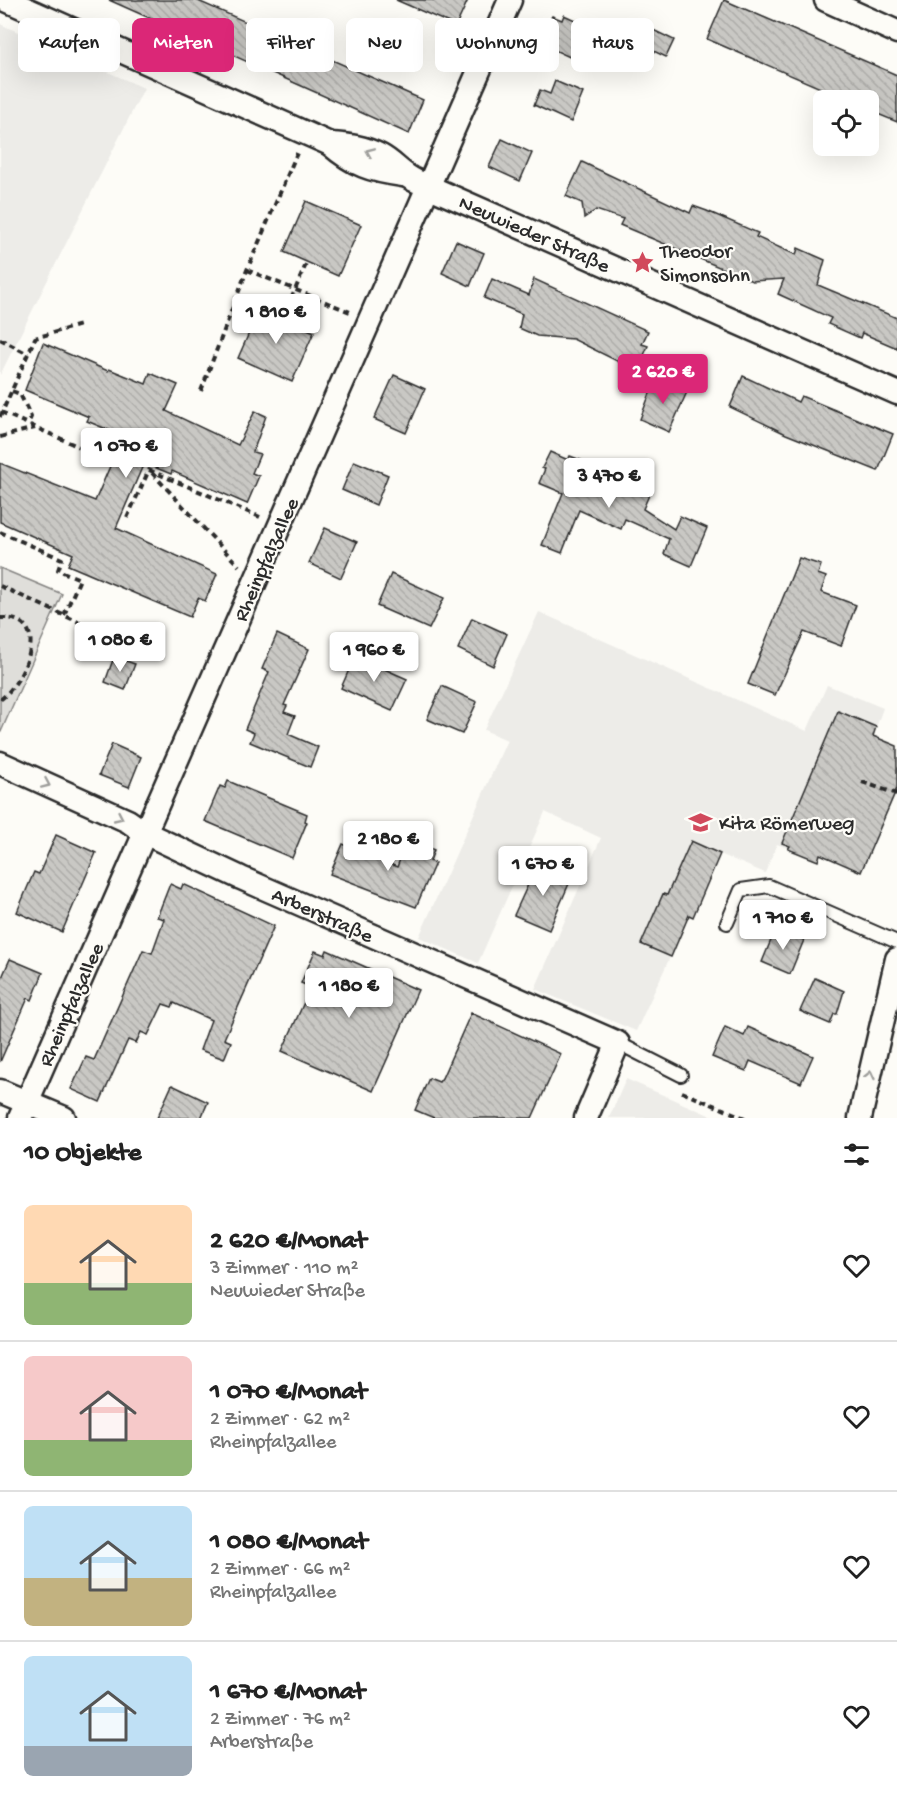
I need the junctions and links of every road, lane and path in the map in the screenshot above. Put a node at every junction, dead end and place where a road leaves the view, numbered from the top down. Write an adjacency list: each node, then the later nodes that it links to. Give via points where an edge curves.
1 (6, 0): 5 (street, Neuwieder Straße)
2 (510, 0): 6 (street, Rheinpfalzallee)
3 (826, 0): 4 (street)
4 (897, 32)
5 (306, 134): 6 (street, Neuwieder Straße, via 330,144 350,161 377,172 403,175); 8 (path)
6 (429, 187): 17 (street, Neuwieder Straße); 27 (street, Rheinpfalzallee)
7 (307, 262): 9 (path)
8 (247, 270): 9 (path); 16 (path)
9 (295, 290): 10 (path); 11 (path)
10 (336, 307)
11 (283, 318)
12 (80, 326): 14 (path, via 35,338)
13 (0, 339): 14 (path)
14 (28, 354): 15 (path)
15 (12, 391): 18 (path); 19 (path, via 20,394 31,417)
16 (201, 392)
17 (897, 393)
18 (1, 414): 19 (path)
19 (28, 424): 20 (path)
20 (36, 428): 21 (path); 22 (path)
21 (0, 437)
22 (104, 458)
23 (149, 470): 24 (path); 25 (path); 27 (path)
24 (243, 509)
25 (127, 518)
26 (0, 532): 29 (path, via 62,560 58,570 80,579)
27 (255, 583): 36 (street, Rheinpfalzallee)
28 (0, 586): 29 (path)
29 (64, 615): 31 (path)
30 (0, 618): 32 (path, via 21,622 28,629 31,650 17,682)
31 (83, 624)
32 (0, 700)
33 (0, 763): 36 (street, Arberstraße, one-way to 36, via 128,821)
34 (862, 782): 35 (path)
35 (897, 794)
36 (145, 833): 40 (street, Arberstraße); 43 (street, Rheinpfalzallee)
37 (727, 923): 38 (lane, via 741,890 769,886)
38 (897, 942)
39 (897, 959): 46 (street, one-way to 39)
40 (618, 1043): 41 (lane, Arberstraße); 45 (street)
41 (681, 1075)
42 (0, 1091): 43 (street)
43 (24, 1110): 44 (street)
44 (64, 1118)
45 (586, 1118)
46 (860, 1118)

